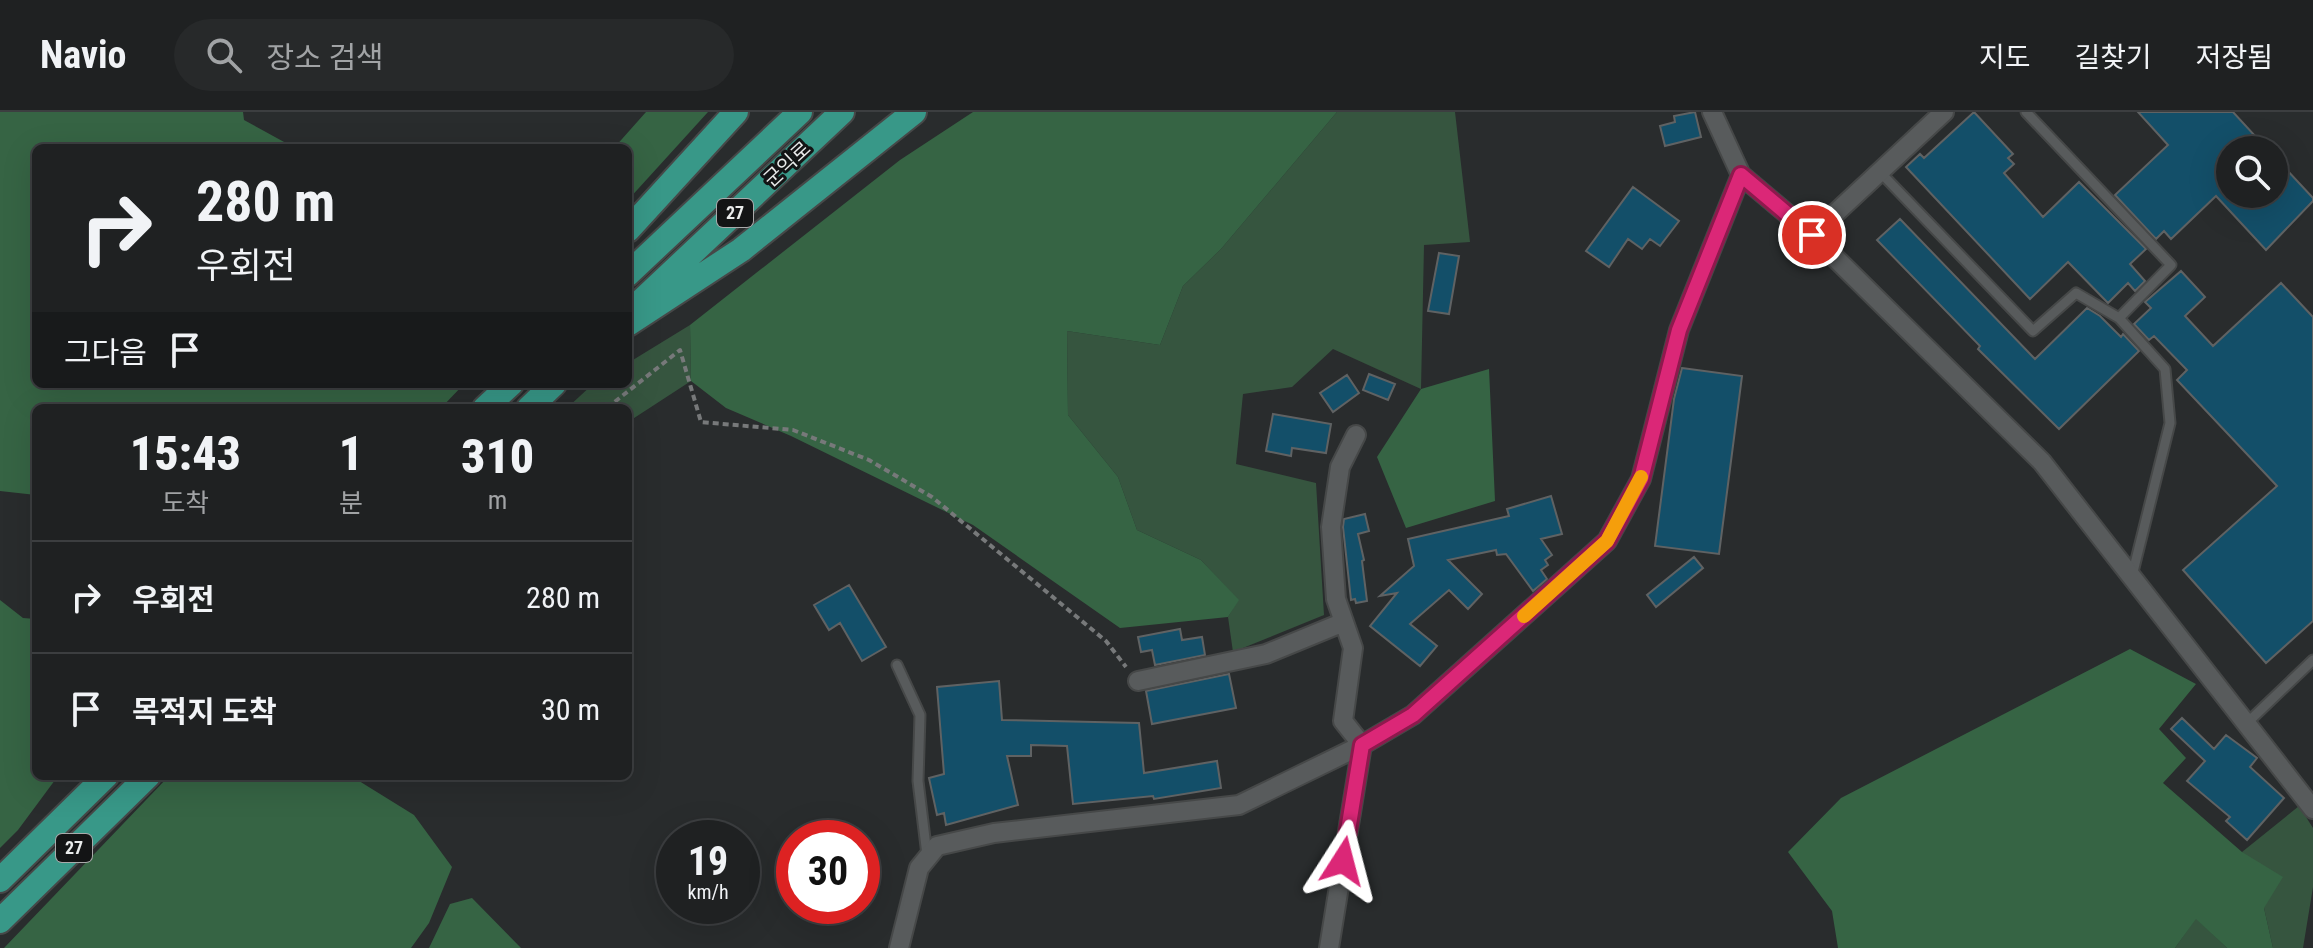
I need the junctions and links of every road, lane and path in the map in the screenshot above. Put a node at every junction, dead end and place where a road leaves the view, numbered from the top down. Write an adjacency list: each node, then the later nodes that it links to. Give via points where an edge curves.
1 (736, 112): 10 (highway)
2 (800, 112): 12 (highway, 군익로 / 27)
3 (842, 112): 13 (highway, 군익로 / 27)
4 (914, 112): 15 (highway, via 741,250)
5 (1712, 112): 9 (street)
6 (1944, 112): 8 (street)
7 (2026, 112): 14 (lane, via 2171,265)
8 (1880, 172): 11 (street); 14 (lane, via 2033,331 2076,293)
9 (1741, 175): 11 (street); 30 (street, via 1679,330 1641,479 1607,541 1413,715)
10 (632, 226)
11 (1812, 235): 24 (street, via 2042,462)
12 (632, 270)
13 (632, 310)
14 (2119, 318): 24 (lane, via 2165,369 2170,423)
15 (632, 321)
16 (501, 388): 19 (highway)
17 (507, 388): 20 (highway)
18 (550, 388): 21 (highway)
19 (488, 404)
20 (489, 404)
21 (533, 404)
22 (612, 404): 28 (path, via 680,350 701,422 793,430 869,460 932,497 1106,641)
23 (1356, 435): 25 (street, via 1340,467 1331,527 1336,599)
24 (2132, 577): 29 (street)
25 (1344, 622): 28 (street, via 1266,654); 30 (street, via 1353,648 1343,721)
26 (2313, 660): 29 (lane)
27 (897, 665): 34 (lane, via 920,715 918,781)
28 (1138, 681)
29 (2246, 724): 33 (street)
30 (1362, 745): 34 (street, via 1239,805 994,833 937,846); 38 (street)
31 (102, 780): 35 (highway, 27)
32 (144, 780): 36 (highway, 27)
33 (2313, 809)
34 (927, 858): 37 (street, via 919,868)
35 (0, 880)
36 (0, 921)
37 (899, 948)
38 (1329, 948)

